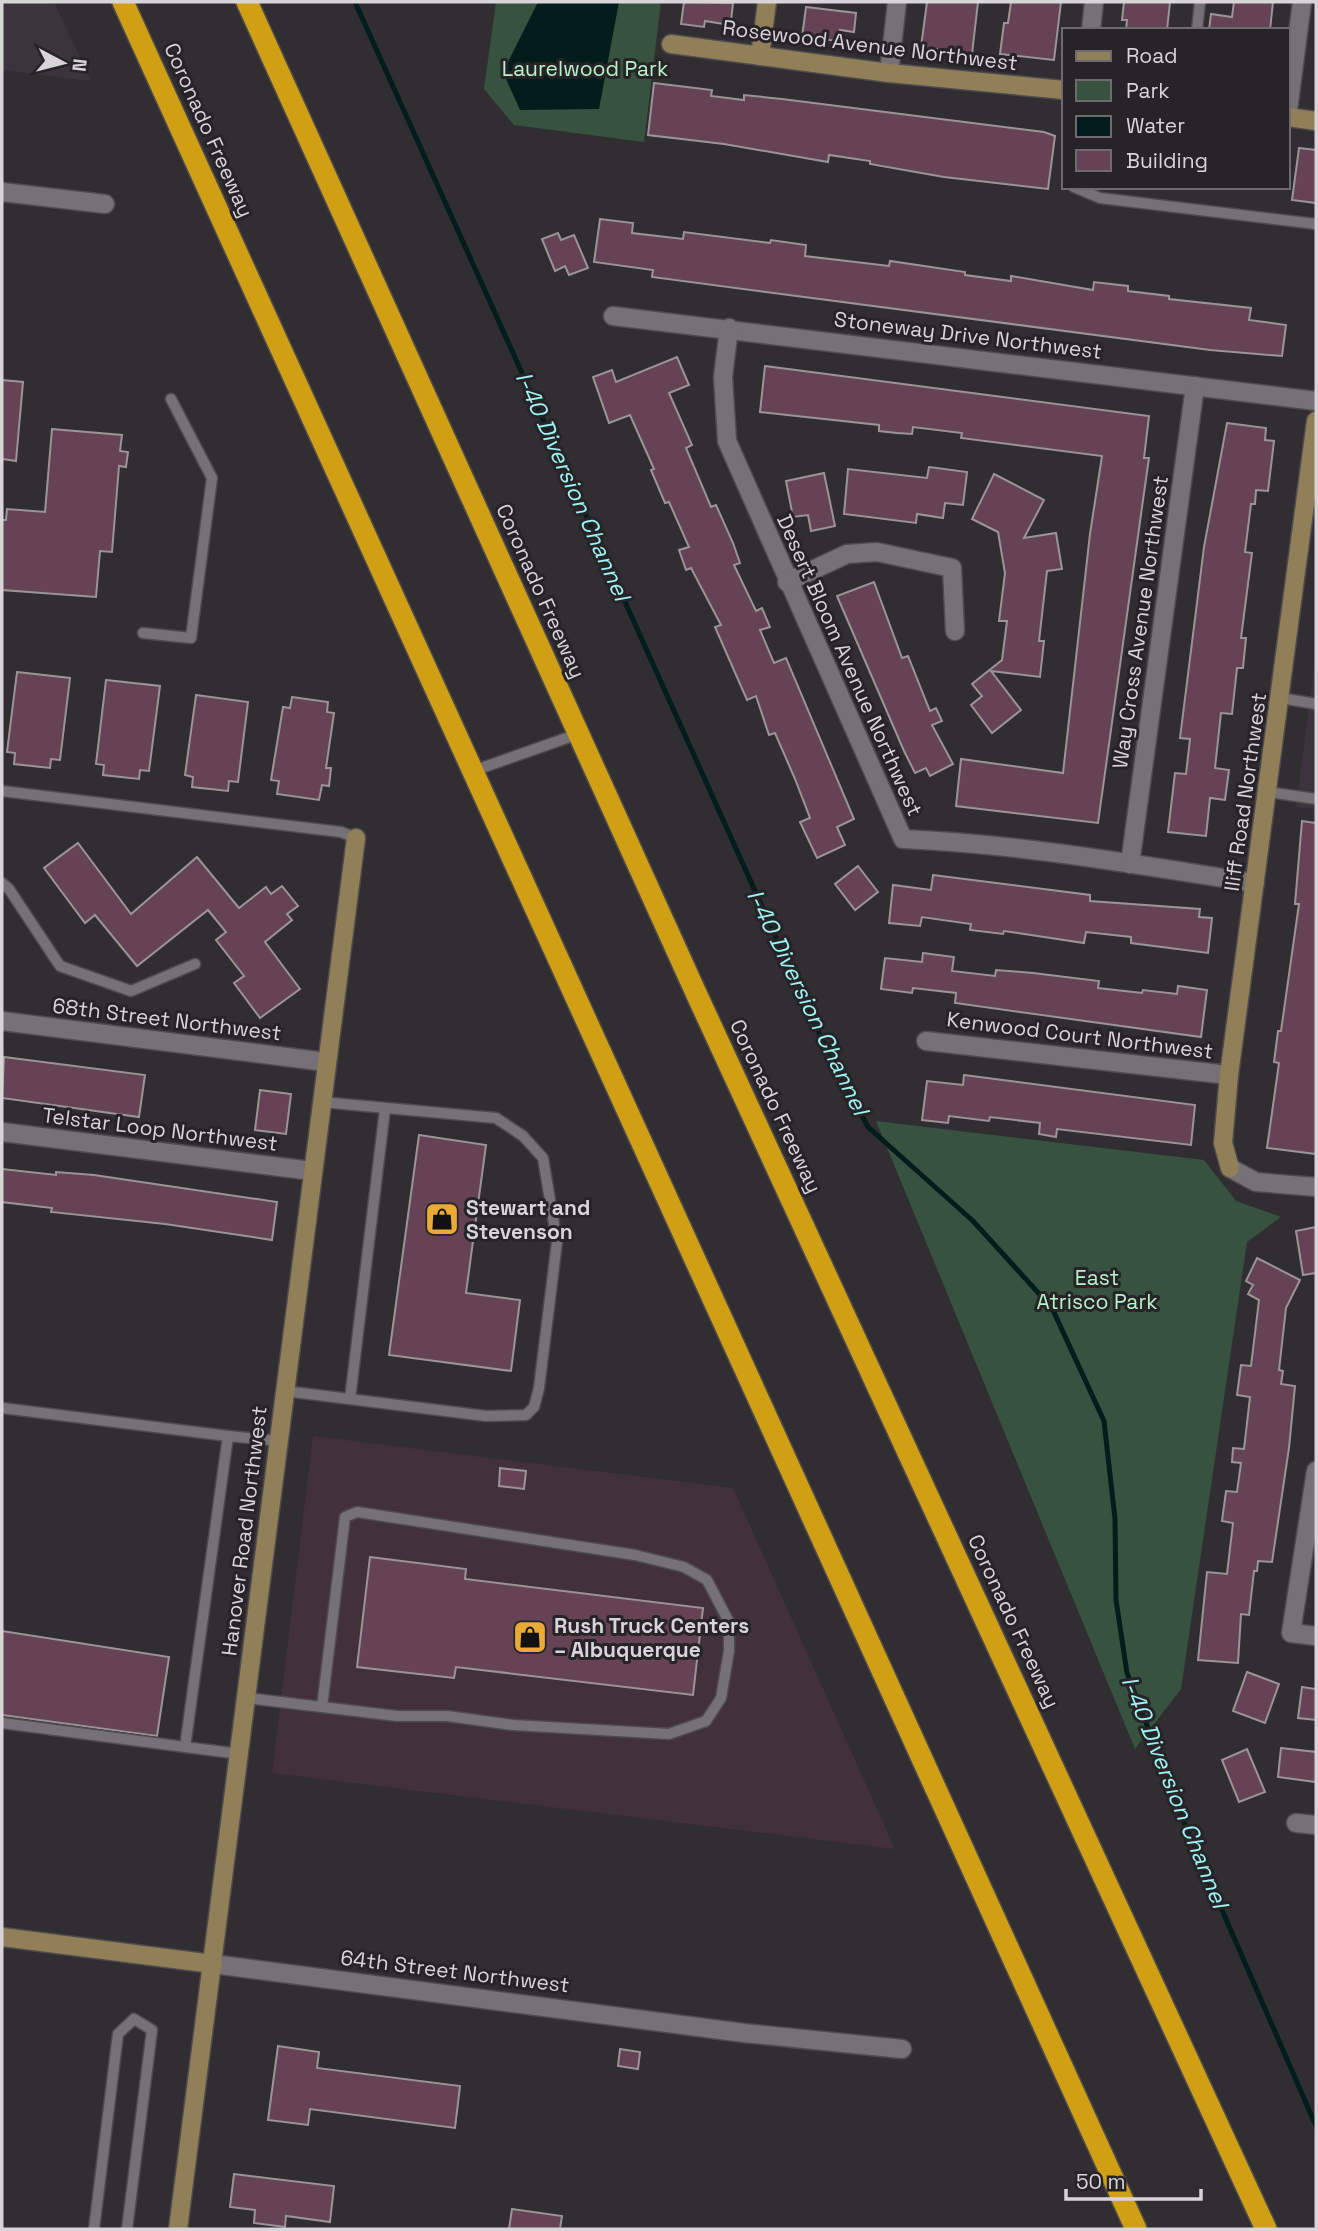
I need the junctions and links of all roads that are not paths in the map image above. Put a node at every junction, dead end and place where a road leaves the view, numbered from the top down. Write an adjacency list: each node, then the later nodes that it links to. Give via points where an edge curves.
1 (123, 2): 33 (highway, Coronado Freeway)
2 (247, 2): 32 (highway, Coronado Freeway)
3 (767, 2): 11 (street)
4 (897, 2): 12 (street)
5 (1094, 2): 8 (street)
6 (1200, 2): 9 (lane)
7 (1302, 2): 14 (street)
8 (1091, 28)
9 (1197, 28)
10 (670, 44): 11 (street, Rosewood Avenue Northwest)
11 (760, 56): 12 (street, Rosewood Avenue Northwest)
12 (889, 73): 13 (street, Rosewood Avenue Northwest)
13 (1062, 90)
14 (1290, 95)
15 (1290, 117): 16 (street)
16 (1316, 121)
17 (1079, 189): 20 (lane, via 1100,198)
18 (2, 192): 19 (street)
19 (105, 204)
20 (1316, 224)
21 (613, 316): 22 (street, Stoneway Drive Northwest)
22 (729, 328): 23 (street, Stoneway Drive Northwest); 27 (street, Desert Bloom Avenue Northwest, via 723,377 727,441)
23 (1195, 386): 25 (street, Stoneway Drive Northwest); 38 (street, Way Cross Avenue Northwest)
24 (171, 399): 29 (lane, via 212,478 191,638)
25 (1316, 401)
26 (1316, 421): 30 (street, Iliff Road Northwest)
27 (787, 582): 28 (street, via 848,554 877,552 952,568); 38 (street, Desert Bloom Avenue Northwest, via 903,839)
28 (956, 631)
29 (143, 633)
30 (1281, 698): 31 (lane); 35 (street, Iliff Road Northwest)
31 (1316, 704)
32 (578, 733): 33 (lane); 72 (highway, Coronado Freeway)
33 (473, 771): 71 (highway, Coronado Freeway)
34 (2, 791): 37 (lane, via 341,832)
35 (1268, 792): 36 (lane); 40 (street, Iliff Road Northwest)
36 (1316, 799)
37 (356, 838): 44 (street, Hanover Road Northwest)
38 (1130, 864): 40 (street)
39 (2, 883): 41 (lane, via 60,967 131,991)
40 (1255, 883): 45 (street, Iliff Road Northwest)
41 (195, 964)
42 (2, 1021): 44 (street, 68th Street Northwest)
43 (926, 1041): 45 (street, Kenwood Court Northwest)
44 (326, 1062): 46 (street, Hanover Road Northwest)
45 (1229, 1076): 50 (street, Iliff Road Northwest, via 1223,1143 1230,1168 1256,1182)
46 (321, 1102): 47 (lane); 49 (street, Hanover Road Northwest)
47 (385, 1109): 52 (lane); 52 (lane, via 496,1118 523,1136 543,1158 557,1242 539,1388 534,1407 526,1415 486,1416)
48 (2, 1132): 49 (street, Telstar Loop Northwest)
49 (312, 1171): 51 (street, Hanover Road Northwest)
50 (1316, 1188)
51 (285, 1391): 52 (lane); 55 (street, Hanover Road Northwest)
52 (350, 1399)
53 (2, 1408): 54 (lane)
54 (228, 1436): 55 (lane); 61 (lane)
55 (279, 1441): 58 (street, Hanover Road Northwest)
56 (1316, 1471): 57 (street, via 1291,1633)
57 (1316, 1636)
58 (247, 1698): 59 (lane); 62 (street, Hanover Road Northwest)
59 (322, 1707): 59 (lane, via 669,1734 706,1720 721,1698 729,1622 707,1580 684,1567 635,1555 357,1513 345,1517)
60 (2, 1723): 61 (lane)
61 (185, 1747): 62 (lane)
62 (240, 1754): 66 (street, Hanover Road Northwest)
63 (1296, 1823): 64 (street)
64 (1316, 1825)
65 (2, 1937): 66 (street, 64th Street Northwest)
66 (214, 1964): 67 (street, 64th Street Northwest); 70 (street, Hanover Road Northwest)
67 (902, 2049)
68 (94, 2229): 69 (lane, via 118,2034 134,2020 152,2030)
69 (127, 2229)
70 (178, 2229)
71 (1136, 2229)
72 (1266, 2229)

